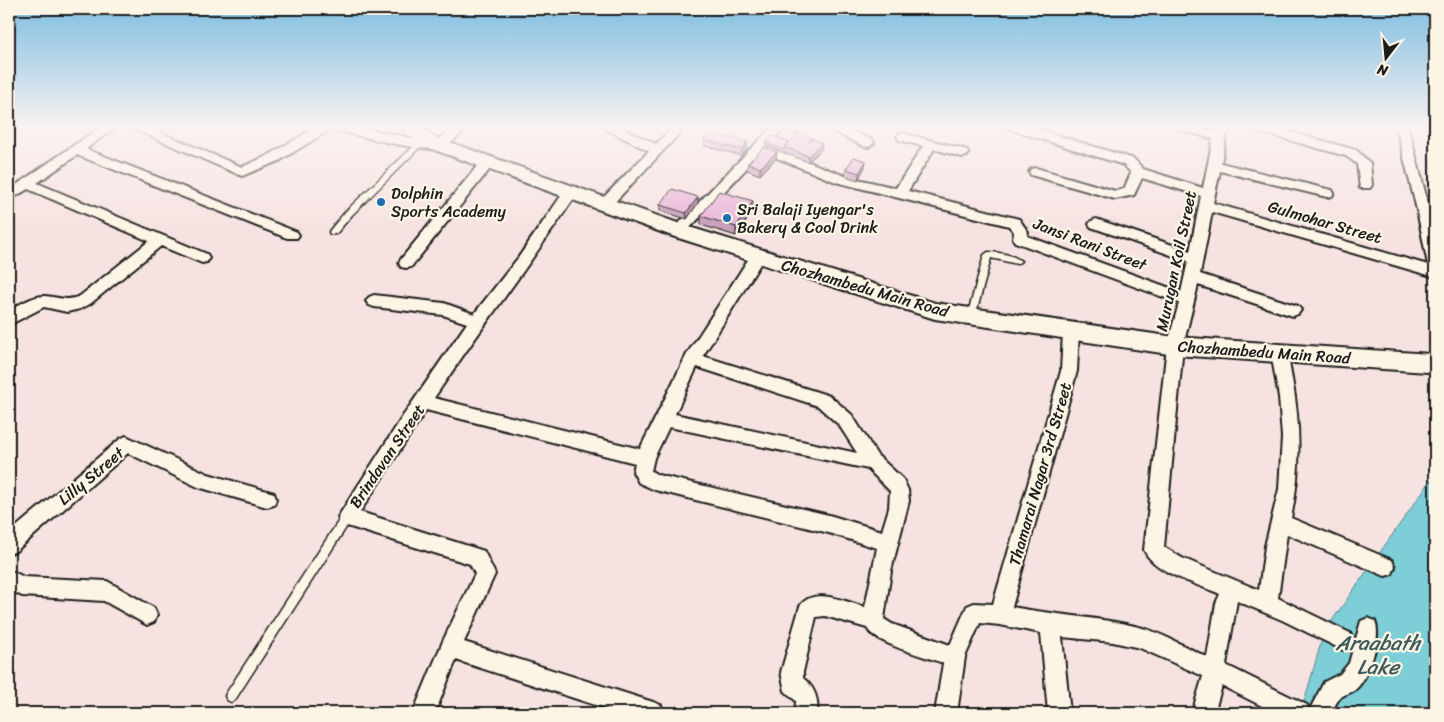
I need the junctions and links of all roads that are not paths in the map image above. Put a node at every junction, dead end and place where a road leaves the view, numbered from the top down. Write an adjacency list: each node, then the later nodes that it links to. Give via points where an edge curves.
1 (61, 160): 19 (street)
2 (101, 160): 30 (street)
3 (213, 160): 4 (street, via 242,172)
4 (270, 160)
5 (412, 160): 29 (lane, via 349,213)
6 (480, 160): 15 (street, Chozhambedu Main Road)
7 (648, 160): 26 (street)
8 (748, 160): 28 (street)
9 (792, 160): 23 (street, Jansi Rani Street, via 841,179)
10 (921, 160): 23 (street)
11 (1122, 160): 18 (street, Gulmohar Street, via 1129,162)
12 (1215, 160): 16 (street, Murugan Koil Street)
13 (1359, 160): 20 (street, via 1363,163)
14 (1411, 160): 37 (street)
15 (488, 162): 21 (street, Chozhambedu Main Road); 36 (street)
16 (1214, 165): 22 (street); 25 (street, Murugan Koil Street)
17 (1036, 172): 18 (street, via 1116,195 1129,192)
18 (1138, 172): 25 (street, Gulmohar Street)
19 (26, 183): 24 (street); 31 (street)
20 (1365, 184)
21 (571, 192): 26 (street, Chozhambedu Main Road); 45 (street, Brindavan Street)
22 (1327, 193)
23 (899, 194): 40 (street, Jansi Rani Street, via 1014,222 1021,232 1020,239)
24 (9, 196)
25 (1207, 200): 34 (street, Murugan Koil Street); 38 (street, Gulmohar Street)
26 (605, 204): 28 (street, Chozhambedu Main Road)
27 (1096, 224): 34 (street)
28 (679, 231): 32 (street, Chozhambedu Main Road)
29 (333, 232)
30 (292, 235)
31 (160, 240): 33 (street); 44 (street, via 85,300 67,306 43,301)
32 (758, 256): 43 (street, Chozhambedu Main Road, via 935,311); 49 (street)
33 (202, 258)
34 (1195, 258): 39 (street, Murugan Koil Street)
35 (1017, 261): 43 (lane, via 988,256)
36 (406, 263)
37 (1435, 265)
38 (1435, 272)
39 (1191, 277): 40 (street, Murugan Koil Street); 42 (street)
40 (1187, 300): 47 (street, Murugan Koil Street)
41 (374, 301): 45 (street, via 444,309)
42 (1293, 310)
43 (971, 317): 46 (street, Chozhambedu Main Road)
44 (9, 319)
45 (478, 321): 51 (street, Brindavan Street)
46 (1071, 331): 47 (street, Chozhambedu Main Road); 64 (street, Thamarai Nagar 3rd Street, via 1068,371)
47 (1175, 346): 48 (street, Chozhambedu Main Road); 62 (street, Murugan Koil Street, via 1154,550 1159,556)
48 (1279, 353): 50 (street, Chozhambedu Main Road); 57 (street, via 1291,437 1288,489)
49 (694, 359): 52 (street); 54 (street, via 824,401 839,411)
50 (1434, 363)
51 (423, 402): 53 (street); 56 (street, Brindavan Street)
52 (664, 419): 53 (street); 54 (street)
53 (645, 458): 58 (street, via 642,472 655,482 829,524)
54 (873, 462): 58 (street, via 893,478 900,492)
55 (268, 499): 59 (street, Lilly Street, via 204,481 126,444)
56 (347, 517): 70 (street, Brindavan Street, via 477,557 485,574); 73 (lane)
57 (1280, 522): 60 (street); 63 (street)
58 (888, 542): 66 (street)
59 (9, 545)
60 (1384, 566)
61 (9, 579): 65 (street, via 22,586 106,591)
62 (1231, 590): 63 (street); 72 (street)
63 (1267, 604): 69 (street)
64 (1000, 614): 67 (street); 71 (street, via 974,613)
65 (147, 615)
66 (874, 620): 71 (street, via 886,632); 76 (street, via 825,606 811,607 792,672 793,683 806,694)
67 (1051, 625): 72 (street, via 1140,638); 78 (street)
68 (1368, 628): 81 (street, via 1358,669 1348,682 1332,690)
69 (1343, 640)
70 (450, 648): 74 (street); 75 (street)
71 (955, 657): 77 (street)
72 (1215, 671): 79 (street); 80 (street)
73 (231, 696)
74 (424, 713)
75 (653, 713)
76 (806, 713)
77 (946, 713)
78 (1059, 713)
79 (1203, 713)
80 (1299, 713)
81 (1319, 713)

